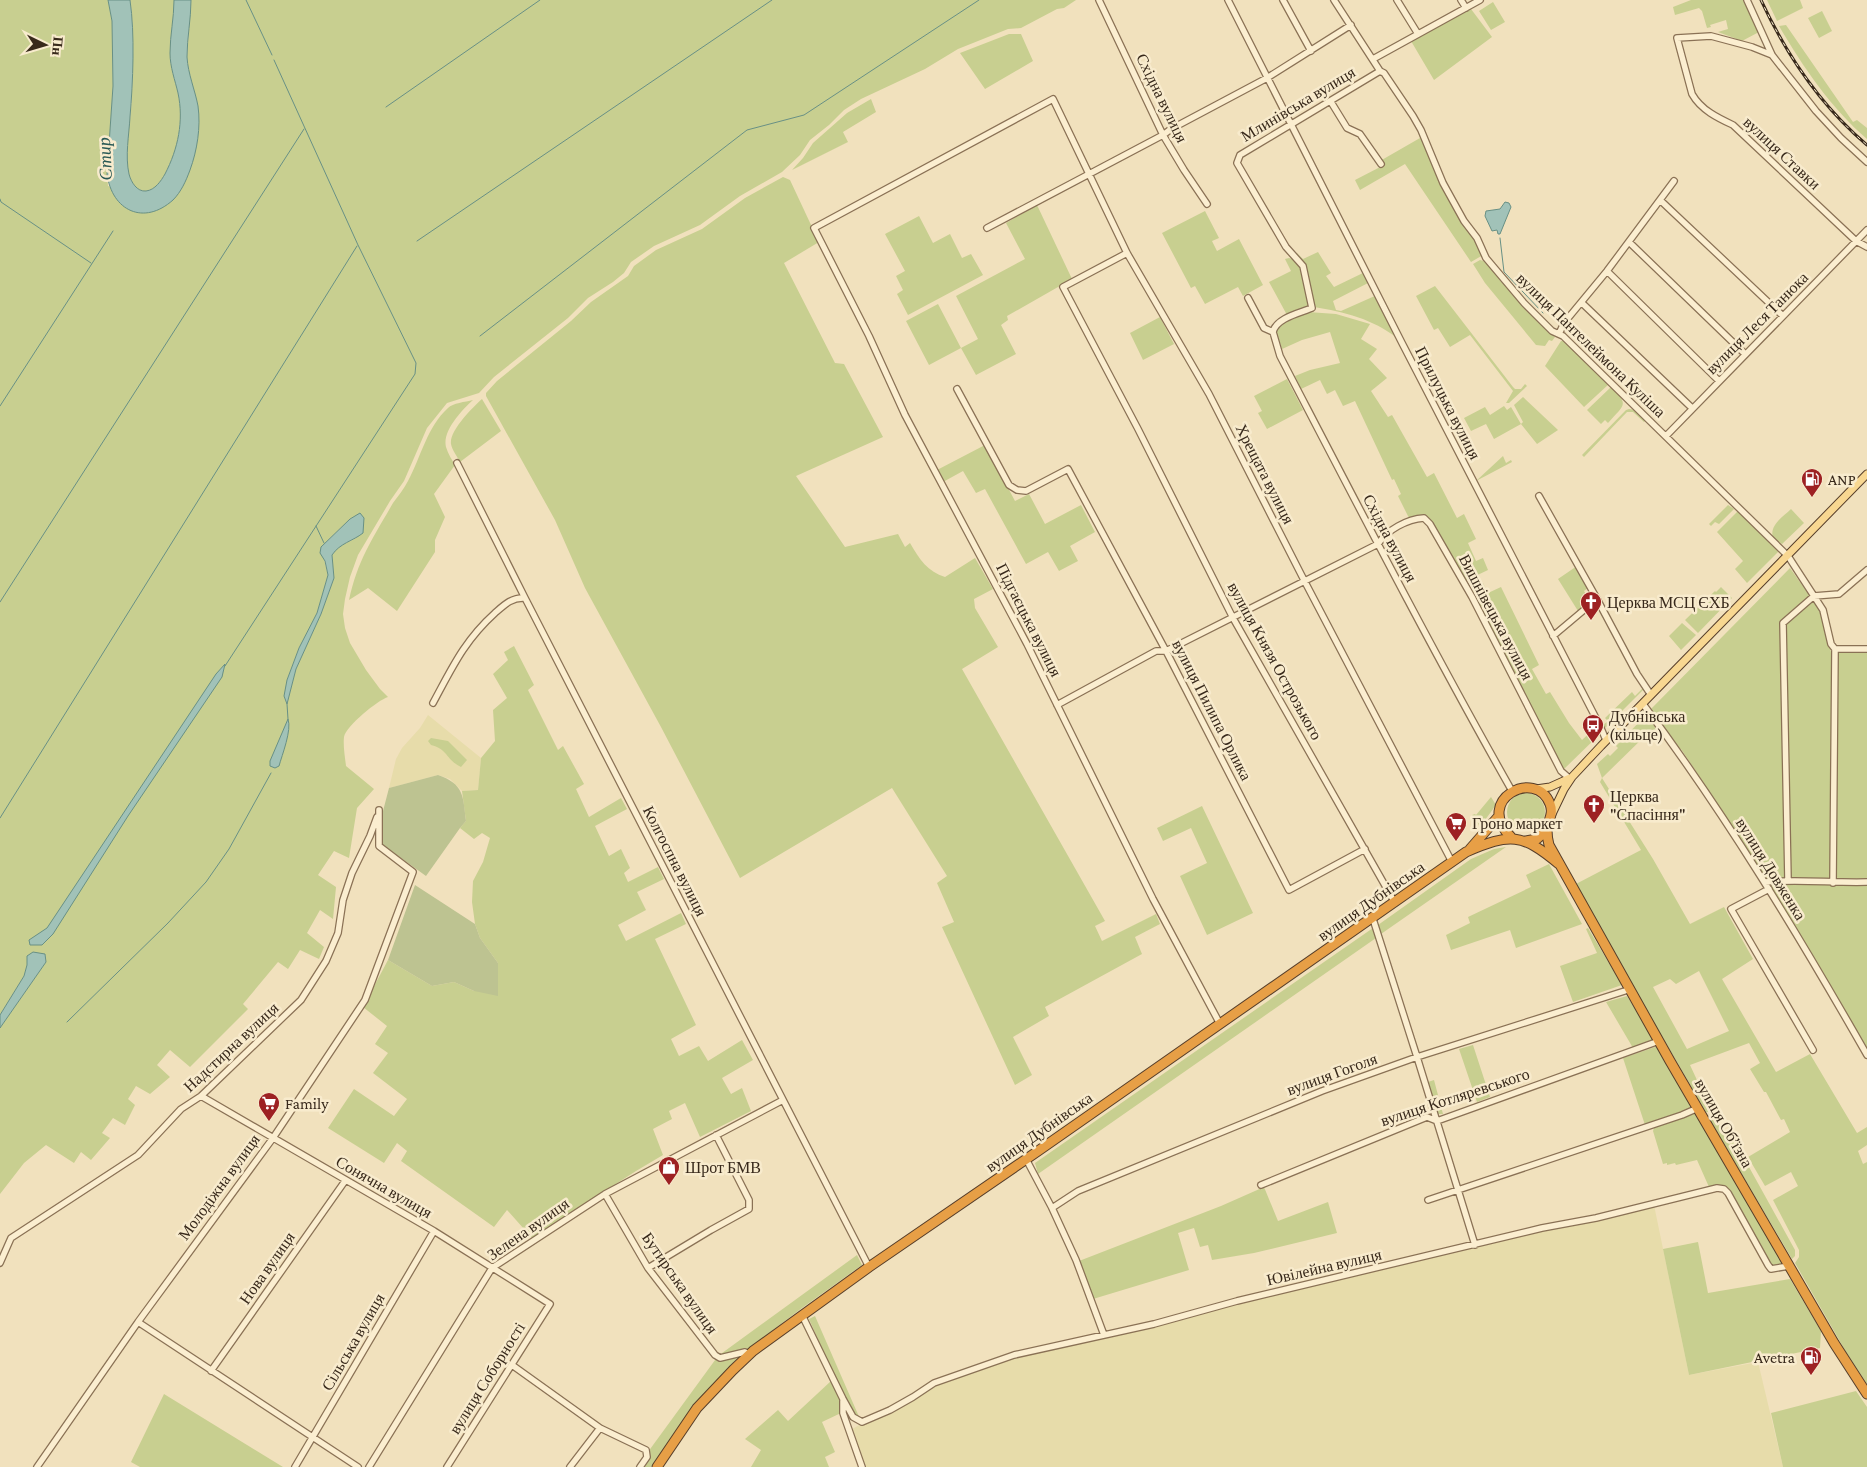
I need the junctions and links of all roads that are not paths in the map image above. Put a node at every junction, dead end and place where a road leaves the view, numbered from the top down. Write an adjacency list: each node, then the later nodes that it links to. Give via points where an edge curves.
1 (1099, 0): 19 (street, Східна вулиця)
2 (1228, 0): 16 (street, Прилуцька вулиця)
3 (1283, 0): 12 (street)
4 (1334, 0): 10 (street, вулиця Пантелеймона Куліша)
5 (1397, 0): 11 (street)
6 (1461, 0): 9 (street)
7 (1480, 0): 9 (street)
8 (1746, 0): 13 (street)
9 (1466, 8): 11 (street)
10 (1351, 25): 12 (street); 14 (street, вулиця Пантелеймона Куліша)
11 (1418, 34): 14 (street)
12 (1311, 51): 16 (street)
13 (1772, 55): 20 (street, via 1816,111); 29 (street, вулиця Ставки, via 1711,36 1677,38 1695,100 1715,117 1733,125)
14 (1373, 59): 15 (street, вулиця Пантелеймона Куліша)
15 (1380, 71): 17 (street, Млинівська вулиця); 38 (street, вулиця Пантелеймона Куліша, via 1414,116 1443,183 1486,258 1524,303)
16 (1267, 78): 18 (street, Прилуцька вулиця); 19 (street)
17 (1331, 102): 18 (street, Млинівська вулиця); 21 (street, via 1347,128 1360,134)
18 (1292, 125): 37 (street, Млинівська вулиця, via 1240,156 1237,163 1286,247 1303,266 1312,308 1280,322); 55 (street, Прилуцька вулиця)
19 (1163, 135): 22 (street); 25 (street, Східна вулиця)
20 (1867, 162)
21 (1381, 164)
22 (1089, 176): 26 (street, Хрещата вулиця, via 1053,98); 27 (street); 32 (street, Хрещата вулиця)
23 (1674, 181): 24 (street)
24 (1660, 200): 30 (street); 36 (street)
25 (1207, 204)
26 (814, 228): 62 (street, Підгаєцька вулиця, via 905,415)
27 (987, 228)
28 (1867, 230): 29 (street, вулиця Леся Танюка)
29 (1856, 241): 31 (street); 36 (street, вулиця Леся Танюка)
30 (1629, 242): 33 (street); 39 (street)
31 (1867, 247)
32 (1127, 253): 50 (street, Хрещата вулиця, via 1209,394); 54 (street, вулиця Князя Острозького, via 1063,287)
33 (1607, 271): 35 (street); 40 (street)
34 (1248, 298): 37 (street, Східна вулиця, via 1264,328)
35 (1582, 303): 38 (street, via 1564,323); 42 (street)
36 (1783, 316): 39 (street, вулиця Леся Танюка)
37 (1273, 332): 47 (street, Східна вулиця, via 1280,356)
38 (1559, 334): 43 (street, вулиця Пантелеймона Куліша)
39 (1745, 354): 40 (street, вулиця Леся Танюка)
40 (1719, 381): 42 (street, вулиця Леся Танюка)
41 (957, 389): 58 (street, вулиця Пилипа Орлика, via 1009,485 1016,490 1026,491 1068,468)
42 (1692, 408): 43 (street, вулиця Леся Танюка)
43 (1666, 436): 48 (street, вулиця Пантелеймона Куліша)
44 (457, 463): 52 (street, Колгоспна вулиця)
45 (1867, 474): 48 (main road)
46 (1539, 496): 53 (street)
47 (1378, 544): 50 (street); 64 (street, Вишнівецька вулиця, via 1402,524 1420,518 1427,520 1472,597 1561,771); 66 (street, Східна вулиця)
48 (1788, 556): 51 (street, вулиця Пантелеймона Куліша); 59 (main road)
49 (1867, 570): 51 (street, via 1838,594)
50 (1304, 582): 54 (street); 75 (street, Хрещата вулиця)
51 (1814, 596): 56 (street, вулиця Пантелеймона Куліша, via 1823,610); 77 (street, via 1783,623)
52 (525, 598): 60 (street, via 517,597 507,602 480,627 463,648); 91 (street, Колгоспна вулиця)
53 (1597, 599): 55 (street); 59 (street)
54 (1233, 618): 58 (street); 73 (street, вулиця Князя Острозького)
55 (1553, 636): 63 (street, Прилуцька вулиця)
56 (1835, 649): 57 (street); 80 (street)
57 (1867, 649)
58 (1166, 651): 62 (street, via 1156,651); 73 (street, вулиця Пилипа Орлика, via 1289,890)
59 (1651, 695): 61 (main road)
60 (433, 703)
61 (1643, 704): 63 (main road); 78 (street, вулиця Довженка, via 1686,761)
62 (1057, 705): 85 (street, Підгаєцька вулиця, via 1153,899)
63 (1606, 740): 64 (main road)
64 (1571, 778): 65 (main road); 68 (main road)
65 (1536, 789): 66 (highway, via 1524,787); 68 (highway, via 1550,803)
66 (1512, 791): 69 (highway, via 1505,796)
67 (379, 810): 90 (street, Надстирна вулиця, via 352,873 343,900 338,933 326,961 301,1000); 95 (street, Молодіжна вулиця, via 379,846 413,872 365,1000)
68 (1552, 814): 70 (highway)
69 (1498, 817): 71 (highway, via 1503,829); 74 (highway)
70 (1547, 830): 72 (highway, via 1537,838); 76 (highway, via 1549,845)
71 (1512, 837): 72 (highway); 74 (highway)
72 (1525, 841): 76 (highway, via 1541,848)
73 (1365, 849): 82 (street, вулиця Князя Острозького)
74 (1466, 852): 75 (highway, вулиця Дубнівська)
75 (1452, 862): 82 (highway, вулиця Дубнівська)
76 (1559, 864): 84 (highway, вулиця Об’їзна)
77 (1788, 880): 78 (street); 80 (street)
78 (1765, 882): 81 (street, вулиця Довженка)
79 (1867, 882): 80 (street)
80 (1833, 883)
81 (1769, 889): 87 (street, via 1731,909); 88 (street, вулиця Довженка)
82 (1395, 903): 83 (highway, вулиця Дубнівська)
83 (1373, 919): 85 (highway, вулиця Дубнівська); 89 (street)
84 (1631, 989): 86 (highway, вулиця Об’їзна); 89 (street, вулиця Гоголя)
85 (1220, 1024): 96 (highway, вулиця Дубнівська)
86 (1660, 1041): 92 (highway, вулиця Об’їзна); 93 (street, вулиця Котляревського)
87 (1813, 1050)
88 (1867, 1055)
89 (1417, 1057): 93 (street); 102 (street, вулиця Гоголя, via 1225,1130 1078,1191)
90 (202, 1096): 95 (street, Сонячна вулиця); 105 (street, Надстирна вулиця, via 181,1109 138,1155 11,1238)
91 (783, 1100): 94 (street, Зелена вулиця); 107 (street, Колгоспна вулиця)
92 (1698, 1108): 99 (street); 106 (highway, вулиця Об’їзна)
93 (1436, 1121): 98 (street, вулиця Котляревського, via 1427,1117); 99 (street)
94 (716, 1135): 100 (street, Зелена вулиця); 109 (street, via 749,1200 749,1209)
95 (273, 1138): 97 (street, Сонячна вулиця); 112 (street, Молодіжна вулиця)
96 (1026, 1159): 102 (street); 107 (highway, вулиця Дубнівська)
97 (345, 1181): 103 (street, Сонячна вулиця); 116 (street, Нова вулиця)
98 (1261, 1185)
99 (1459, 1191): 101 (street); 104 (street)
100 (605, 1194): 108 (street, Зелена вулиця); 109 (street, Бутирська вулиця)
101 (1428, 1200)
102 (1052, 1208): 113 (street, via 1076,1260)
103 (434, 1231): 108 (street, Сонячна вулиця); 120 (street, Сільська вулиця)
104 (1475, 1245): 106 (street, Ювілейна вулиця, via 1717,1188 1728,1193 1771,1269); 113 (street, Ювілейна вулиця)
105 (0, 1263)
106 (1789, 1266): 117 (highway, вулиця Об’їзна)
107 (869, 1267): 111 (highway, вулиця Дубнівська)
108 (492, 1268): 110 (street, Сонячна вулиця); 124 (street, Зелена вулиця)
109 (648, 1268): 114 (street, Бутирська вулиця, via 715,1355 720,1358 746,1352)
110 (550, 1304): 115 (street, вулиця Соборності)
111 (802, 1315): 114 (highway, вулиця Дубнівська); 118 (street)
112 (138, 1322): 116 (street); 121 (street, Молодіжна вулиця)
113 (1104, 1335): 118 (street, Ювілейна вулиця, via 1014,1355 934,1383 890,1410 862,1422 853,1417)
114 (749, 1355): 128 (highway, вулиця Дубнівська, via 698,1408)
115 (512, 1365): 119 (street); 125 (street, вулиця Соборності)
116 (211, 1371): 120 (street)
117 (1867, 1394)
118 (843, 1399): 129 (street, via 843,1413)
119 (600, 1428): 126 (street); 127 (street, via 646,1450 647,1457)
120 (312, 1438): 122 (street, Сільська вулиця); 123 (street)
121 (37, 1467)
122 (295, 1467)
123 (358, 1467)
124 (369, 1467)
125 (447, 1467)
126 (570, 1467)
127 (640, 1467)
128 (657, 1467)
129 (862, 1467)

